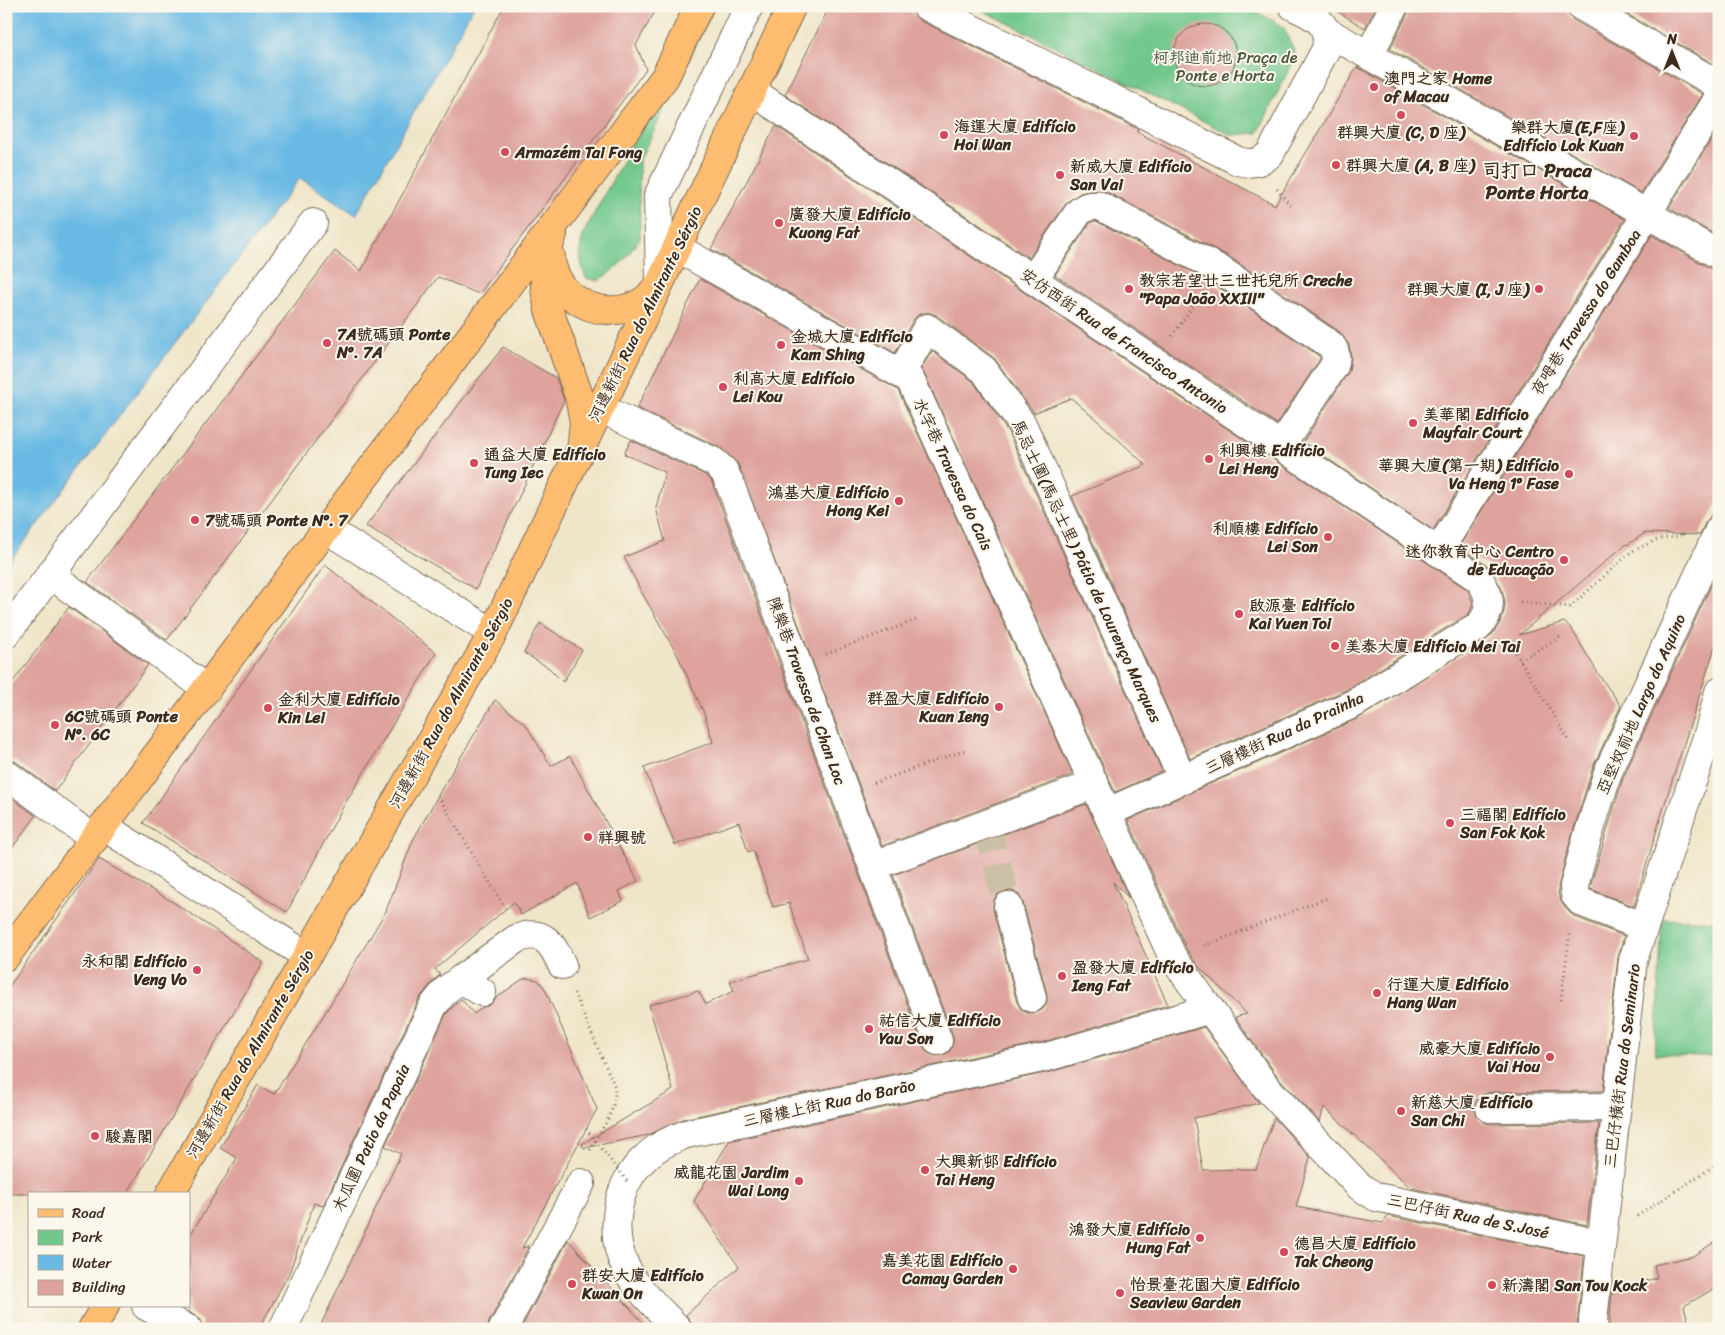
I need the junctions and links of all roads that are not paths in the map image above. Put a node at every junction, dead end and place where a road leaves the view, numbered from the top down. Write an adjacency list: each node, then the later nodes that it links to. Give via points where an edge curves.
1 (699, 6): 13 (main road, via 664,77)
2 (749, 6): 20 (street, via 658,196)
3 (792, 6): 11 (main road, 河邊新街 Rua do Almirante Sérgio)
4 (926, 6): 8 (street, via 1246,164 1264,160 1270,154 1326,49)
5 (1293, 6): 8 (street, via 1315,17)
6 (1394, 6): 9 (street)
7 (1581, 6): 10 (street)
8 (1326, 31): 9 (street)
9 (1369, 55): 14 (street)
10 (1719, 85)
11 (752, 91): 17 (main road, 河邊新街 Rua do Almirante Sérgio); 19 (street, 安仿西街 Rua de Francisco Antonio)
12 (1719, 97): 14 (street, 夜呣巷 Travessa do Gamboa)
13 (564, 211): 16 (main road); 25 (main road)
14 (1646, 214): 18 (street); 27 (street, 夜呣巷 Travessa do Gamboa)
15 (313, 223): 28 (street)
16 (550, 243): 20 (main road, via 551,264 558,282 572,297 590,307 610,311 629,307 646,299); 24 (main road, via 545,269 549,310 579,396 584,422)
17 (676, 248): 20 (main road, 河邊新街 Rua do Almirante Sérgio); 21 (street, 水字巷 Travessa do Cais)
18 (1719, 255)
19 (1033, 280): 23 (street, 安仿西街 Rua de Francisco Antonio); 23 (street, via 1078,213 1094,205 1219,269 1334,349 1334,366)
20 (660, 285): 22 (main road, 河邊新街 Rua do Almirante Sérgio)
21 (901, 373): 35 (street, 馬忌士圍(馬忌士里) Pátio de Lourenço Marques, via 927,328 984,370 1022,424); 36 (street, 水字巷 Travessa do Cais, via 910,379)
22 (600, 408): 24 (main road, 河邊新街 Rua do Almirante Sérgio); 39 (street, 陳樂巷 Travessa de Chan Loc, via 714,462 724,471)
23 (1281, 446): 27 (street, 安仿西街 Rua de Francisco Antonio)
24 (581, 448): 30 (main road, 河邊新街 Rua do Almirante Sérgio)
25 (326, 529): 30 (street); 32 (main road)
26 (1719, 530): 41 (street, 亞堅奴前地 Largo do Aquino, via 1608,772 1574,886 1575,895 1581,902)
27 (1438, 552): 29 (street, 安仿西街 Rua de Francisco Antonio, via 1479,579 1486,588)
28 (51, 575): 31 (street); 32 (street)
29 (1489, 604): 35 (street, 三層樓街 Rua da Prainha, via 1485,619 1478,627 1353,704)
30 (493, 633): 43 (main road, 河邊新街 Rua do Almirante Sérgio)
31 (6, 634)
32 (207, 689): 38 (main road)
33 (1719, 692): 41 (street, 三巴仔橫街 Rua do Seminario)
34 (6, 774): 38 (street)
35 (1183, 780): 37 (street, 三層樓街 Rua da Prainha)
36 (1095, 784): 37 (street, 水字巷 Travessa do Cais); 39 (street)
37 (1108, 812): 44 (street, 水字巷 Travessa do Cais)
38 (99, 832): 42 (main road); 43 (street)
39 (873, 866): 48 (street, 陳樂巷 Travessa de Chan Loc)
40 (1008, 906): 46 (street)
41 (1644, 927): 49 (street, 三巴仔橫街 Rua do Seminario, via 1633,960)
42 (6, 956)
43 (307, 956): 52 (main road, 河邊新街 Rua do Almirante Sérgio)
44 (1174, 958): 47 (street, 三巴仔街 Rua de S.José)
45 (562, 965): 58 (street, 木瓜圍 Patio da Papaia, via 547,940 525,935 516,938 472,986 446,990 433,1006)
46 (1032, 998)
47 (1210, 1009): 53 (street, 三巴仔街 Rua de S.José, via 1266,1087 1360,1186 1376,1197); 60 (street, 三層樓上街 Rua do Barão, via 1047,1057 686,1134 658,1148 646,1157 627,1181 617,1211 616,1226 628,1271)
48 (938, 1041)
49 (1617, 1107): 50 (street); 53 (street, 三巴仔橫街 Rua do Seminario)
50 (1490, 1108)
51 (581, 1182): 59 (street)
52 (171, 1192)
53 (1601, 1244): 61 (street, 三巴仔橫街 Rua do Seminario)
54 (104, 1308): 56 (main road)
55 (150, 1308): 57 (street)
56 (92, 1329)
57 (188, 1329)
58 (282, 1329)
59 (503, 1329)
60 (678, 1329)
61 (1594, 1329)

